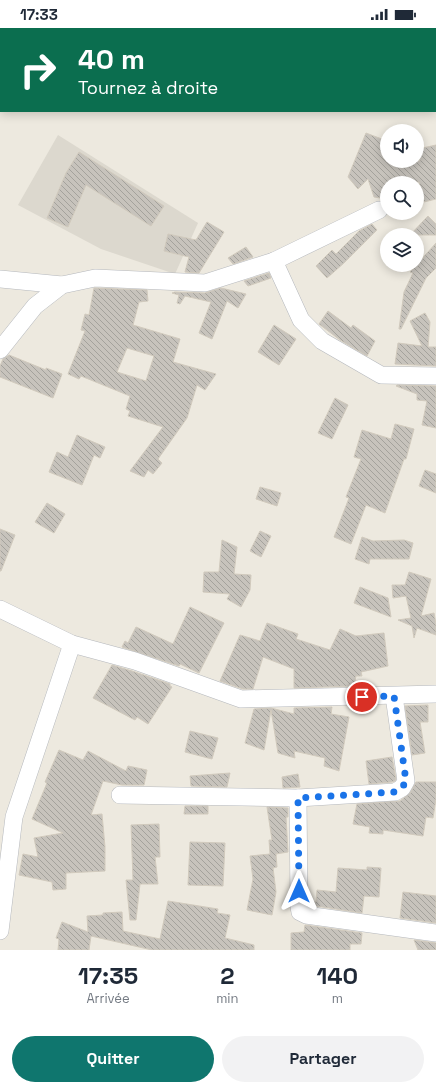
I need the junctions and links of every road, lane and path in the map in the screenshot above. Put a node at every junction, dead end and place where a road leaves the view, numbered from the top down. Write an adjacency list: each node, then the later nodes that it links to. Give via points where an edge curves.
1 (379, 210): 2 (street)
2 (274, 261): 4 (street, via 205,283 95,278); 6 (street, via 301,320 322,341 381,375)
3 (0, 280): 4 (street)
4 (62, 285): 5 (street, via 35,306)
5 (0, 350)
6 (436, 376)
7 (0, 609): 8 (street)
8 (72, 644): 10 (street, via 135,661 241,699); 13 (street, via 14,817)
9 (436, 694): 10 (street)
10 (394, 696): 12 (street, via 406,781 402,788 395,792)
11 (120, 795): 12 (street)
12 (298, 798): 14 (street, via 300,912 306,915)
13 (0, 931)
14 (436, 933)

